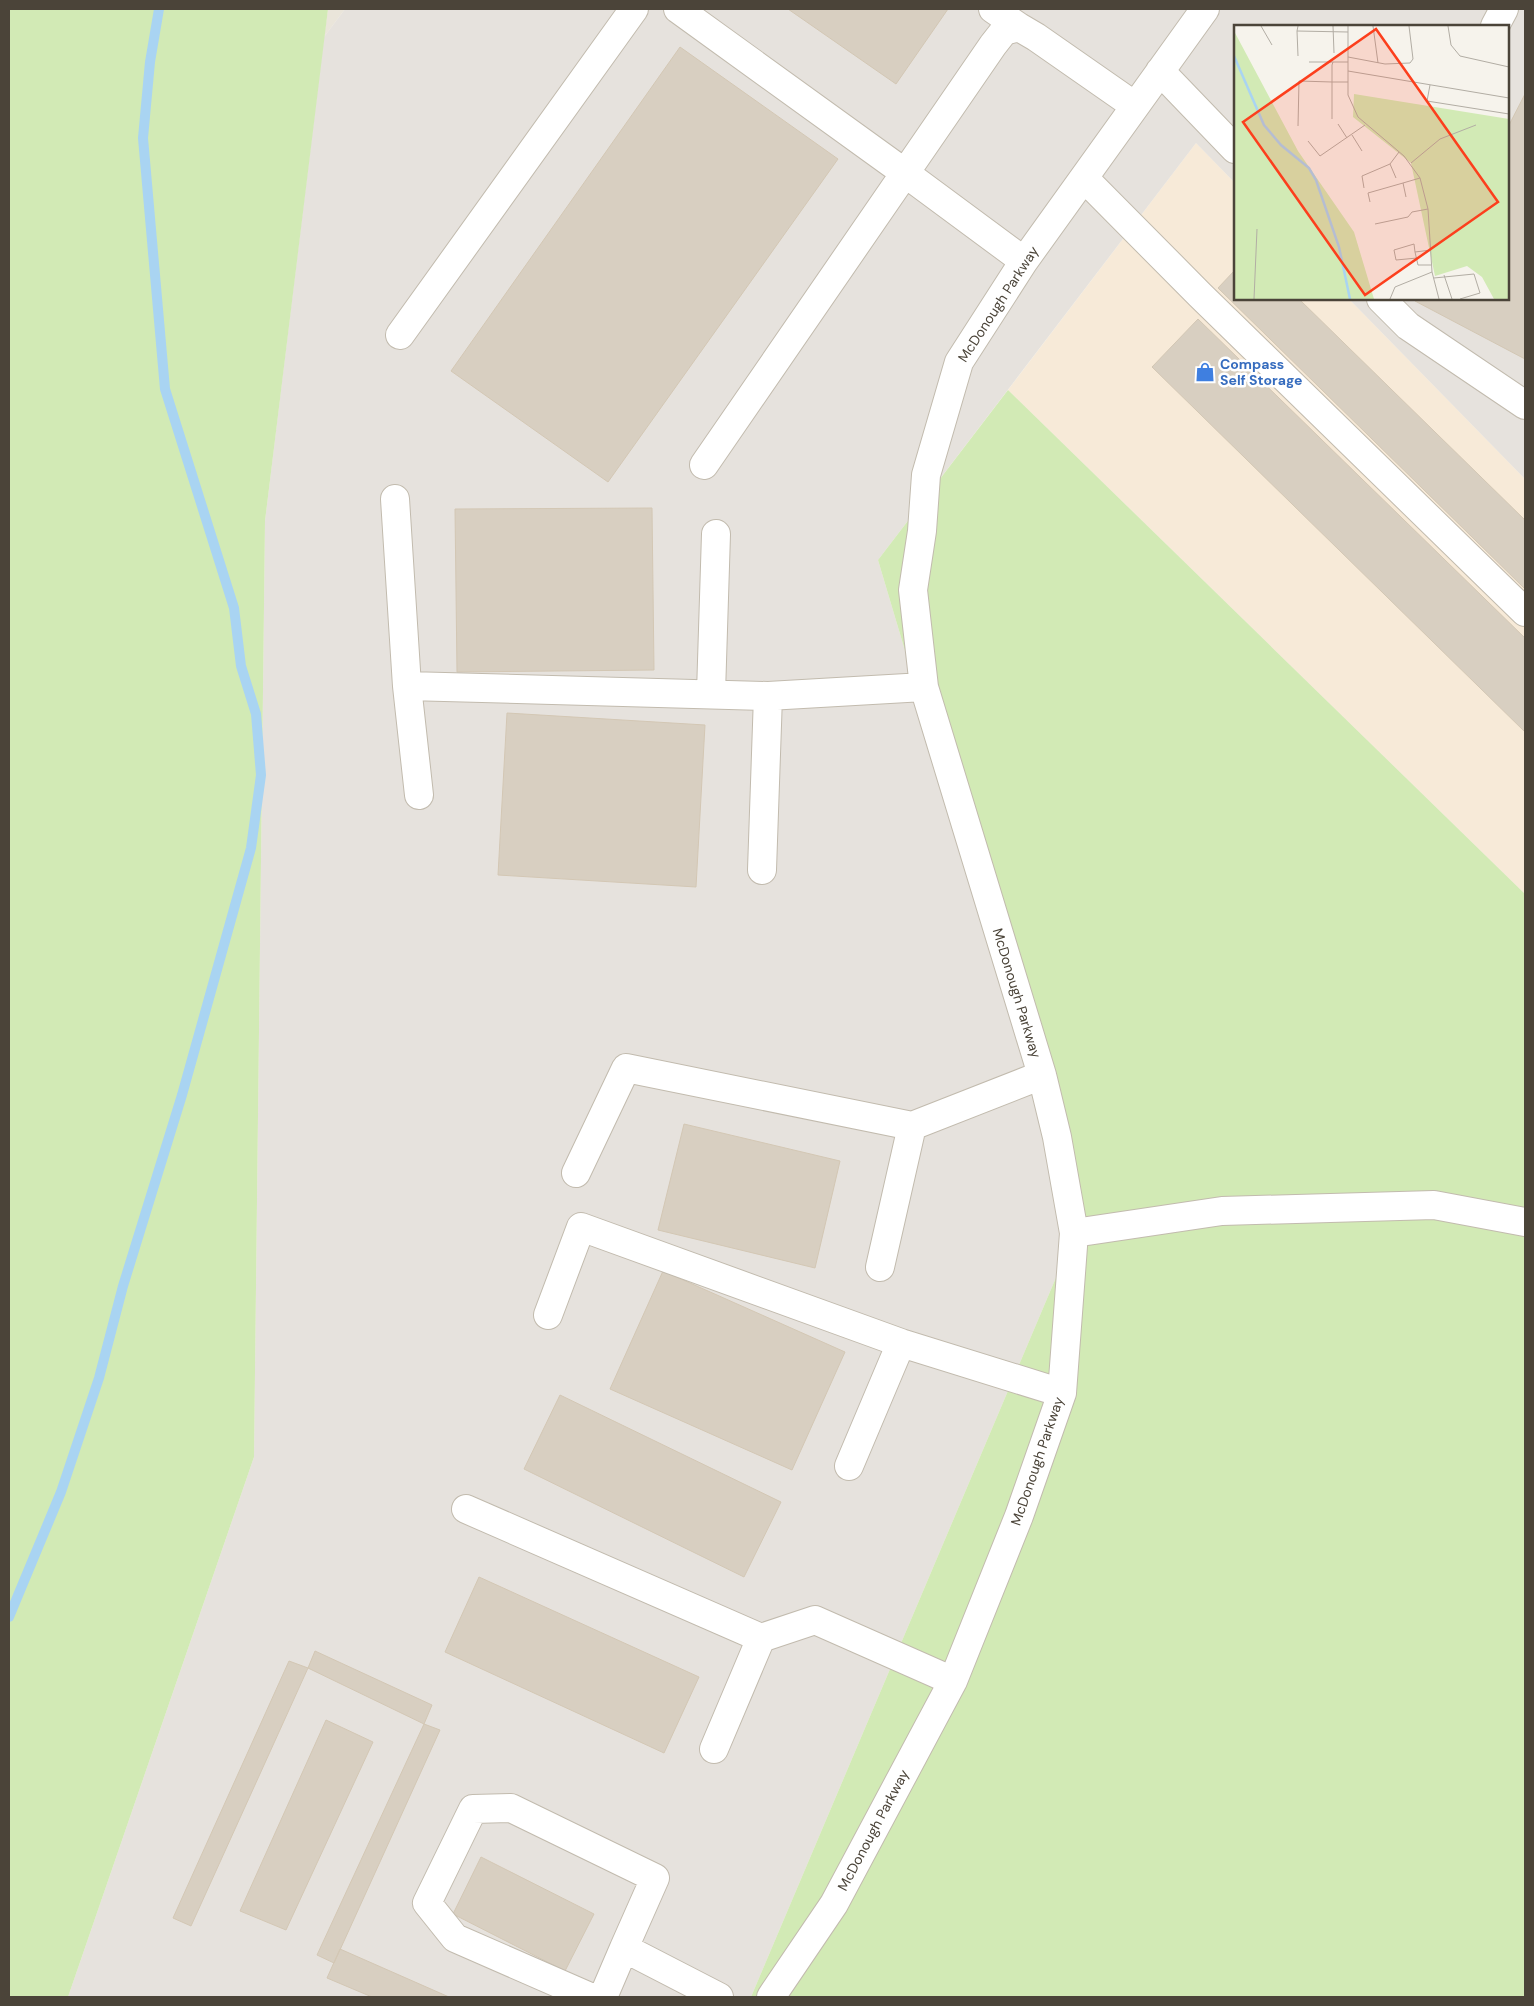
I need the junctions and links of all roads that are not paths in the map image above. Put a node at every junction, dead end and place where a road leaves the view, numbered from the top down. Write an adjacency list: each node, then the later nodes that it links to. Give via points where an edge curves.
1 (634, 9): 15 (street)
2 (678, 9): 11 (street)
3 (993, 9): 7 (street)
4 (1205, 9): 8 (street, McDonough Parkway)
5 (1504, 9): 6 (street)
6 (1496, 25)
7 (1019, 27): 9 (street); 11 (street, via 1004,31 992,45)
8 (1160, 71): 9 (street, McDonough Parkway); 10 (street)
9 (1135, 106): 12 (street, McDonough Parkway)
10 (1234, 147)
11 (905, 174): 13 (street); 17 (street)
12 (1084, 178): 13 (street, McDonough Parkway); 20 (street)
13 (1024, 261): 22 (street, McDonough Parkway, via 959,362 926,475 913,590)
14 (1382, 300): 16 (street, via 1408,326)
15 (400, 335)
16 (1525, 405)
17 (704, 465)
18 (395, 500): 21 (street)
19 (716, 534): 23 (street)
20 (1525, 612)
21 (407, 686): 23 (street); 25 (street)
22 (924, 687): 24 (street); 27 (street, McDonough Parkway)
23 (711, 693): 24 (street)
24 (768, 696): 26 (street)
25 (419, 794)
26 (762, 870)
27 (1042, 1076): 28 (street); 31 (street, McDonough Parkway, via 1057,1137)
28 (912, 1126): 29 (street, via 626,1068); 32 (street)
29 (576, 1173)
30 (1525, 1222): 31 (street, via 1434,1205 1222,1211)
31 (1074, 1233): 35 (street, McDonough Parkway)
32 (880, 1267)
33 (548, 1315): 34 (street, via 581,1227)
34 (901, 1343): 35 (street); 36 (street)
35 (1062, 1393): 39 (street, McDonough Parkway, via 1018,1516)
36 (849, 1466)
37 (466, 1509): 38 (street)
38 (761, 1638): 39 (street, via 815,1620); 40 (street)
39 (952, 1681): 45 (street, McDonough Parkway, via 834,1904)
40 (714, 1749)
41 (624, 1948): 42 (street, via 656,1878 511,1808 473,1810 426,1903 454,1938); 43 (street); 44 (street)
42 (590, 1997)
43 (603, 1997)
44 (719, 1997)
45 (771, 1997)

